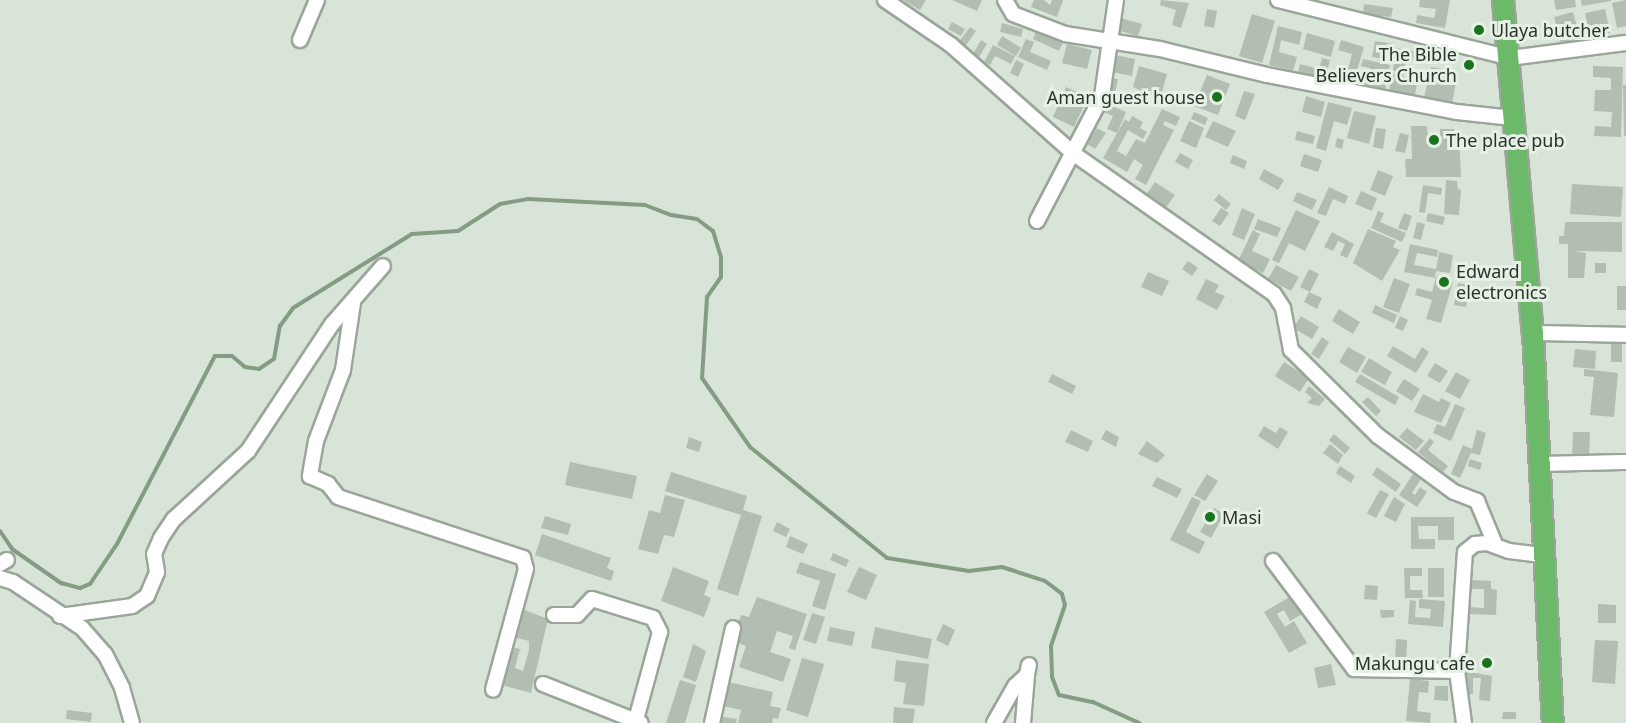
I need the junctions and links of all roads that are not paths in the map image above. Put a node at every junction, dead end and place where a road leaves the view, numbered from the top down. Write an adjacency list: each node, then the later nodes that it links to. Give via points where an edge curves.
1 (317, 0): 8 (street)
2 (885, 0): 13 (street, via 951,45)
3 (1005, 0): 9 (street, via 1013,14 1026,21 1065,34)
4 (1116, 0): 9 (street)
5 (1278, 0): 7 (street)
6 (1503, 0): 11 (highway)
7 (1301, 3): 11 (street)
8 (300, 40)
9 (1110, 41): 12 (street, via 1446,110); 13 (street, via 1102,96)
10 (1626, 43): 11 (street)
11 (1510, 58): 12 (highway)
12 (1513, 118): 17 (highway)
13 (1074, 154): 14 (street); 21 (street, via 1274,294 1283,308 1291,350 1378,436 1455,492 1477,501)
14 (1037, 221)
15 (383, 266): 16 (street)
16 (353, 303): 26 (street, via 332,324 248,451 174,519 154,554 156,573 147,596 132,606); 30 (street, via 343,370 315,441 310,476 328,484 338,497 523,558 526,569)
17 (1533, 333): 18 (street); 20 (highway)
18 (1626, 335)
19 (1626, 462): 20 (street)
20 (1539, 464): 22 (highway)
21 (1495, 544): 22 (street, via 1509,551); 28 (street, via 1475,544 1465,552)
22 (1542, 555): 37 (highway)
23 (1273, 561): 28 (street, via 1354,669)
24 (0, 578): 26 (street, via 13,582)
25 (554, 615): 31 (street, via 574,616 592,599 653,618 660,632)
26 (60, 616): 32 (street, via 82,628 105,654 122,688)
27 (734, 628): 33 (street)
28 (1457, 671): 36 (street)
29 (543, 684): 31 (street)
30 (493, 690)
31 (638, 722)
32 (132, 723)
33 (712, 723)
34 (994, 723): 35 (street, via 1028,670)
35 (1023, 723)
36 (1464, 723)
37 (1553, 723)

